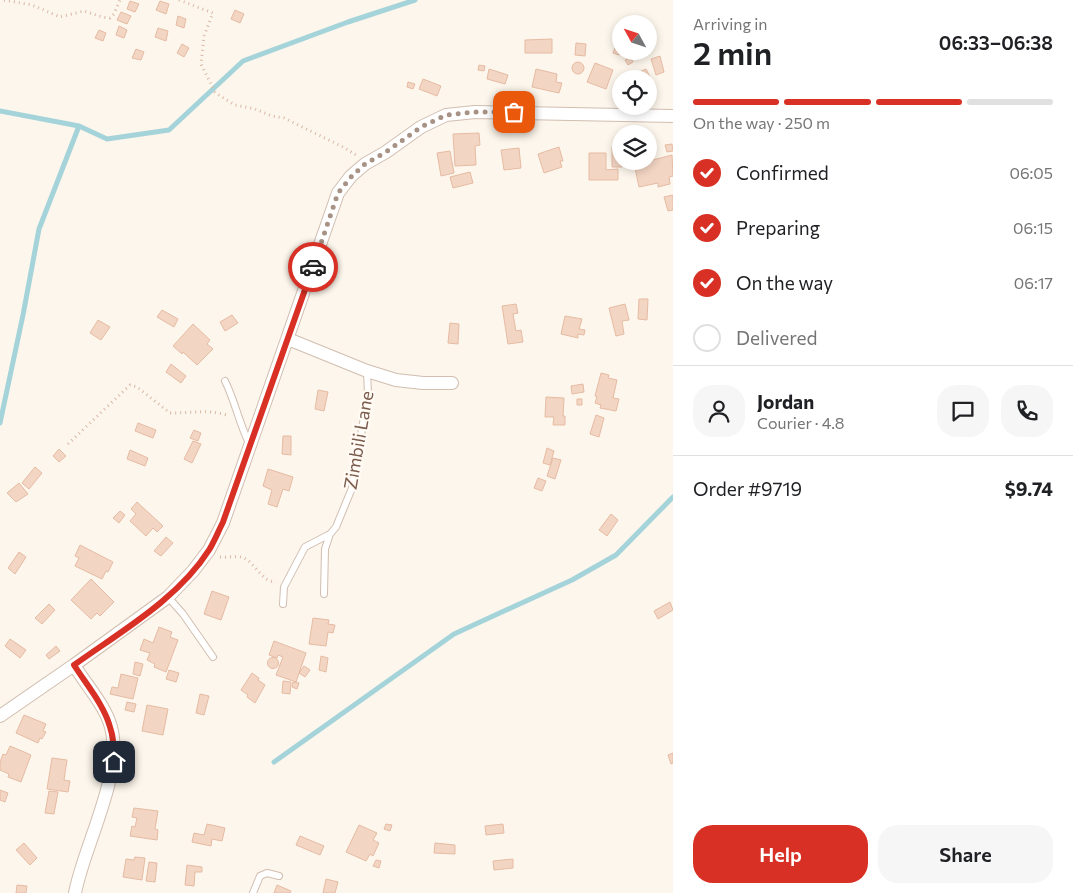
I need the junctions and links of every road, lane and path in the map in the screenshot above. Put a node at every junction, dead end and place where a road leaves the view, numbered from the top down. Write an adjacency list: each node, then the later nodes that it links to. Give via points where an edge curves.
1 (4, 0): 2 (path, via 32,5 60,17 84,11 110,18)
2 (120, 0)
3 (179, 0): 5 (path, via 213,13 204,36 201,64 215,92 235,105 284,118 344,147)
4 (673, 116): 5 (street, via 474,112 446,115 421,127)
5 (365, 164): 6 (street, via 338,193)
6 (288, 338): 7 (street); 12 (street)
7 (367, 371): 9 (street, via 396,380); 13 (lane, Zimbili Lane, via 368,394 352,488)
8 (225, 381): 10 (lane)
9 (452, 383)
10 (238, 415): 11 (path, via 199,410 170,413 137,386 130,385); 12 (lane)
11 (68, 444)
12 (250, 444): 14 (street, via 223,522)
13 (330, 534): 15 (lane, via 305,547); 16 (lane, Zimbili Lane, via 325,548)
14 (209, 550): 15 (path, via 223,558 242,557 273,583); 17 (street)
15 (288, 579): 18 (lane)
16 (324, 594)
17 (168, 596): 19 (lane); 20 (street)
18 (283, 604)
19 (213, 657)
20 (74, 665): 21 (street); 23 (street, via 106,714 114,744 114,762)
21 (0, 716)
22 (279, 876): 24 (lane, via 267,873 260,876)
23 (75, 893)
24 (253, 893)

